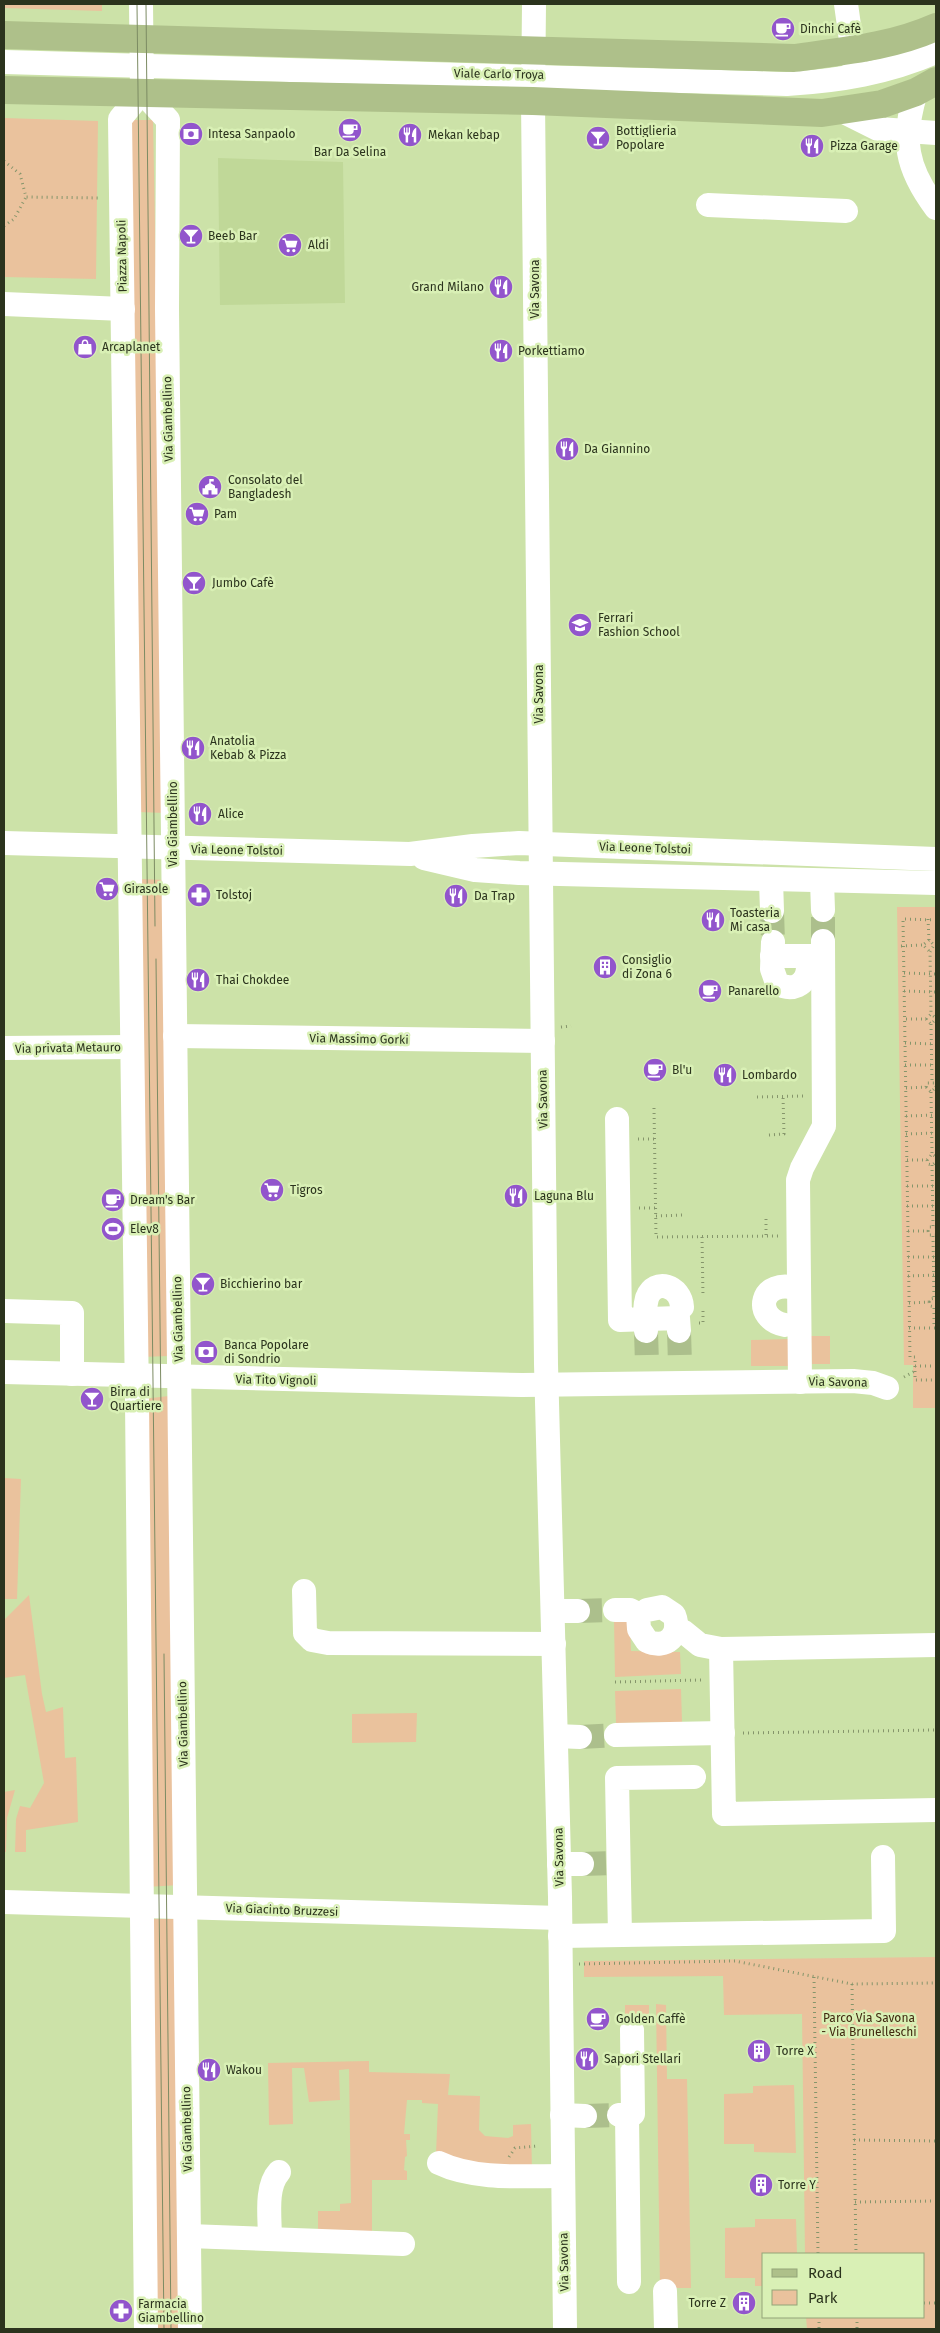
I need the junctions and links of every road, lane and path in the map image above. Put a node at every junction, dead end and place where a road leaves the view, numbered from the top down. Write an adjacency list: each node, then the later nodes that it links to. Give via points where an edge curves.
1 (142, 4): 6 (street)
2 (534, 4): 10 (street, Via Savona)
3 (846, 4): 7 (street)
4 (924, 32): 7 (main road, Viale Carlo Troya)
5 (4, 35): 6 (main road)
6 (142, 39): 10 (main road, Viale Carlo Troya); 12 (street)
7 (863, 49): 10 (main road, Viale Carlo Troya, via 794,58); 11 (street)
8 (936, 52): 11 (street, Viale Carlo Troya, via 880,72)
9 (4, 62): 12 (street)
10 (534, 75): 11 (street, Viale Carlo Troya, via 787,84); 12 (main road, Viale Carlo Troya); 15 (main road, Viale Carlo Troya); 28 (street, Via Savona)
11 (855, 77): 15 (street, via 848,94)
12 (142, 79): 14 (main road); 20 (street, Piazza Napoli, via 120,118); 31 (street, Via Giambellino, via 168,120 167,309)
13 (926, 86): 15 (main road, Viale Carlo Troya, via 882,104); 16 (street)
14 (4, 90)
15 (831, 111): 16 (street, via 878,130)
16 (908, 133): 17 (street); 22 (street, via 910,161)
17 (936, 133)
18 (4, 161): 19 (path, via 20,174)
19 (26, 197): 20 (path); 24 (path, via 14,219)
20 (121, 197): 26 (street, Piazza Napoli)
21 (708, 205): 23 (street)
22 (936, 208)
23 (846, 211)
24 (4, 226)
25 (4, 304): 26 (street, Piazza Napoli)
26 (123, 309): 30 (street)
27 (4, 843): 30 (street, Via Leone Tolstoi)
28 (540, 844): 29 (street, Via Leone Tolstoi); 33 (street, Via Leone Tolstoi, via 473,846); 35 (street, Via Savona)
29 (598, 846): 32 (street, Via Leone Tolstoi); 36 (street, via 621,859 690,862 622,866)
30 (130, 848): 31 (street, Via Leone Tolstoi); 67 (street)
31 (174, 848): 33 (street, Via Leone Tolstoi); 62 (street, Via Giambellino)
32 (732, 851): 34 (street, Via Leone Tolstoi); 37 (street, via 720,860 722,873)
33 (410, 854): 35 (street, Via Leone Tolstoi, via 475,870)
34 (936, 859)
35 (541, 873): 36 (street, Via Leone Tolstoi); 63 (street, Via Savona)
36 (594, 875): 37 (street, Via Leone Tolstoi)
37 (728, 879): 38 (street, Via Leone Tolstoi)
38 (771, 880): 39 (street, Via Leone Tolstoi); 42 (street)
39 (822, 881): 40 (street, Via Leone Tolstoi); 41 (street)
40 (936, 883)
41 (823, 910)
42 (772, 911)
43 (928, 919): 44 (path); 45 (path); 48 (path, via 903,919)
44 (936, 920)
45 (929, 940): 46 (path); 47 (path)
46 (924, 945): 48 (path); 49 (path)
47 (935, 945): 49 (path)
48 (902, 946): 51 (path)
49 (930, 952): 52 (path)
50 (818, 955): 50 (street, via 772,949 773,977 784,987 798,986); 78 (street)
51 (904, 973): 52 (path); 54 (path)
52 (930, 974): 53 (path); 56 (path)
53 (936, 974)
54 (904, 991): 56 (path); 58 (path)
55 (936, 992): 56 (path)
56 (931, 993): 57 (path)
57 (931, 1014): 59 (path); 60 (path)
58 (906, 1019): 59 (path); 64 (path)
59 (926, 1019): 61 (path)
60 (936, 1019): 61 (path)
61 (931, 1024): 65 (path)
62 (175, 1036): 63 (street, Via Massimo Gorki); 129 (street, Via Giambellino)
63 (543, 1041): 133 (street, Via Savona)
64 (905, 1043): 65 (path); 69 (path)
65 (931, 1044): 66 (path); 70 (path)
66 (936, 1044)
67 (131, 1047): 68 (street, Via privata Metauro); 128 (street)
68 (4, 1048)
69 (905, 1065): 70 (path); 74 (path)
70 (934, 1066): 71 (path)
71 (932, 1083): 72 (path, via 927,1083); 73 (path)
72 (926, 1087): 74 (path); 75 (path)
73 (936, 1087): 75 (path)
74 (906, 1088): 82 (path)
75 (931, 1092): 80 (path)
76 (757, 1096): 77 (path)
77 (783, 1096): 78 (path); 86 (path, via 784,1134)
78 (824, 1096): 104 (street, via 821,1136 798,1180)
79 (654, 1108): 99 (path)
80 (931, 1115): 81 (path); 82 (path); 84 (path)
81 (936, 1115)
82 (906, 1116): 87 (path)
83 (617, 1119): 118 (street, via 620,1320)
84 (932, 1133): 85 (path); 87 (path); 88 (path)
85 (936, 1133)
86 (769, 1134)
87 (906, 1134): 90 (path)
88 (932, 1154): 89 (path); 91 (path)
89 (936, 1157)
90 (907, 1160): 91 (path); 94 (path)
91 (927, 1160): 93 (path)
92 (936, 1162): 93 (path)
93 (932, 1165): 95 (path)
94 (907, 1186): 95 (path); 96 (path)
95 (934, 1186): 97 (path)
96 (907, 1206): 97 (path); 103 (path)
97 (934, 1206): 101 (path)
98 (684, 1215): 99 (path)
99 (656, 1216): 105 (path, via 656,1237)
100 (766, 1219): 105 (path)
101 (935, 1226): 102 (path)
102 (928, 1231): 103 (path); 106 (path)
103 (908, 1232): 107 (path)
104 (799, 1235): 105 (path); 111 (street)
105 (766, 1236)
106 (935, 1236): 108 (path)
107 (908, 1257): 108 (path); 110 (path)
108 (935, 1257): 109 (path)
109 (935, 1275): 110 (path); 112 (path)
110 (908, 1276): 114 (path)
111 (799, 1289): 119 (street, via 779,1286 767,1296 764,1304 770,1319); 131 (street)
112 (935, 1297): 113 (path)
113 (929, 1302): 114 (path); 116 (path)
114 (909, 1303): 120 (path)
115 (682, 1307): 118 (street, via 678,1293 665,1286 658,1288 647,1298)
116 (935, 1307): 121 (path)
117 (4, 1311): 127 (street, via 72,1313)
118 (646, 1325): 122 (street, via 678,1318)
119 (785, 1325)
120 (909, 1328): 121 (path); 123 (path, via 910,1357 915,1357)
121 (935, 1328)
122 (679, 1330)
123 (916, 1366): 124 (path); 126 (path)
124 (936, 1366)
125 (4, 1372): 127 (street, Via Tito Vignoli)
126 (916, 1372): 130 (path, via 915,1380); 132 (path)
127 (72, 1374): 128 (street, Via Tito Vignoli)
128 (137, 1376): 129 (street, Via Tito Vignoli); 156 (street)
129 (179, 1378): 133 (street, Via Tito Vignoli); 157 (street, Via Giambellino)
130 (936, 1380)
131 (800, 1382): 132 (street, Via Savona); 133 (street, Via Savona, via 646,1374)
132 (896, 1383)
133 (548, 1385): 137 (street, Via Savona)
134 (304, 1591): 140 (street, via 305,1633 312,1640 328,1643)
135 (614, 1610): 139 (street, via 630,1610 638,1614 642,1636 654,1644 668,1642)
136 (647, 1610): 139 (street, via 654,1607 668,1610 674,1615)
137 (553, 1611): 138 (street); 140 (street, Via Savona)
138 (578, 1611)
139 (676, 1630): 142 (street, via 684,1632 700,1645)
140 (554, 1644): 148 (street, Via Savona)
141 (936, 1645): 142 (street)
142 (721, 1648): 143 (street)
143 (722, 1680): 144 (path); 146 (street)
144 (616, 1682)
145 (936, 1730): 146 (path)
146 (722, 1734): 147 (street); 151 (street, via 724,1814)
147 (616, 1735)
148 (556, 1736): 149 (street); 153 (street, Via Savona)
149 (580, 1737)
150 (694, 1777): 159 (street, via 617,1778 615,1863)
151 (936, 1810)
152 (883, 1857): 159 (street, Via Giacinto Bruzzesi, via 884,1931)
153 (559, 1864): 154 (street); 158 (street, Via Savona)
154 (582, 1864)
155 (4, 1902): 156 (street, Via Giacinto Bruzzesi)
156 (142, 1906): 157 (street, Via Giacinto Bruzzesi); 179 (street)
157 (185, 1907): 158 (street, Via Giacinto Bruzzesi); 172 (street, Via Giambellino)
158 (560, 1927): 159 (street, Via Giacinto Bruzzesi); 169 (street, Via Savona, via 574,2115)
159 (620, 1935)
160 (579, 1964): 161 (path, via 735,1961)
161 (814, 1977): 163 (path); 175 (path)
162 (936, 1982): 163 (path)
163 (852, 1984): 165 (path)
164 (632, 2030): 177 (street, via 633,2114 623,2115)
165 (854, 2140): 166 (path); 171 (path)
166 (936, 2141)
167 (439, 2163): 169 (street, via 460,2172)
168 (279, 2172): 173 (street, via 271,2186)
169 (563, 2176): 181 (street, Via Savona)
170 (936, 2201): 171 (path)
171 (855, 2202): 176 (path)
172 (189, 2236): 173 (street); 180 (street, Via Giambellino)
173 (270, 2239): 174 (street)
174 (403, 2244)
175 (818, 2253)
176 (856, 2253)
177 (629, 2282)
178 (666, 2291): 182 (street)
179 (146, 2329)
180 (190, 2329)
181 (565, 2329)
182 (666, 2329)

